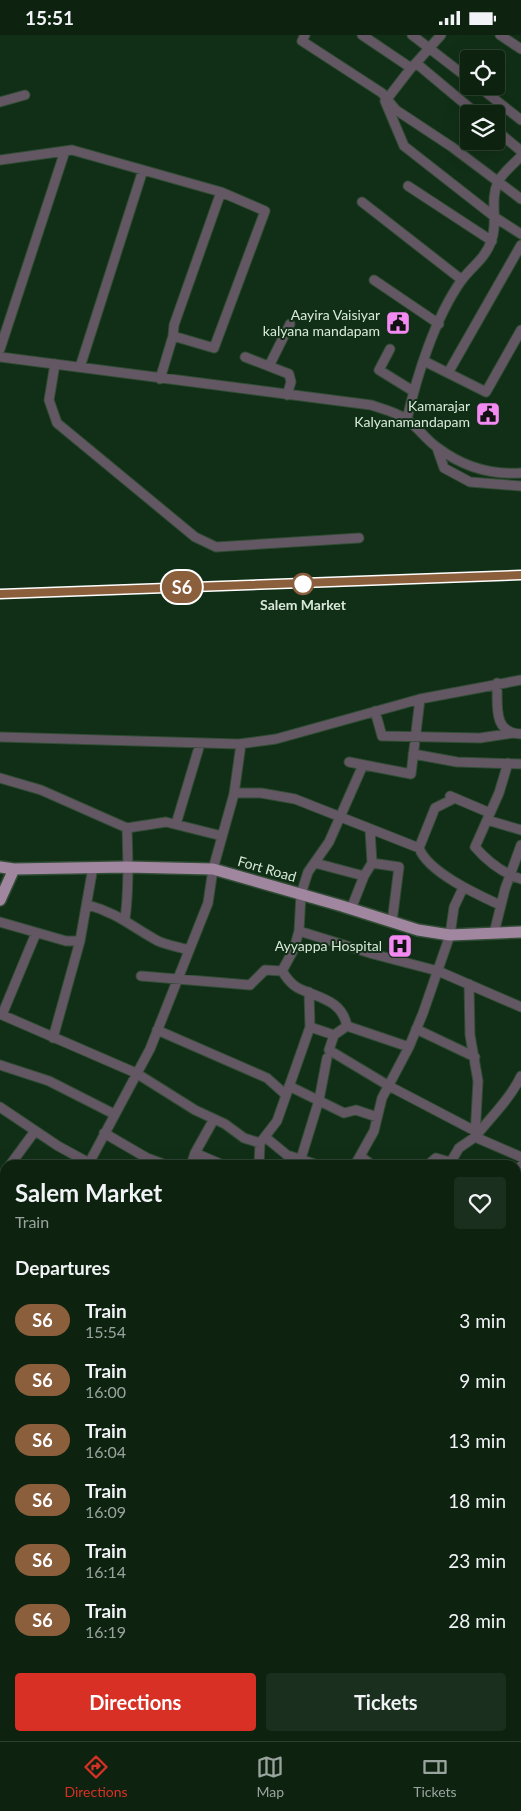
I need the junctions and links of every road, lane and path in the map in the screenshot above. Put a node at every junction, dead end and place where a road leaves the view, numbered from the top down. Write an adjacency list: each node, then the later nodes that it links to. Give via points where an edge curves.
1 (305, 35): 12 (street, via 302,41)
2 (362, 35): 8 (street)
3 (412, 35): 6 (street)
4 (441, 35): 6 (street)
5 (500, 35): 7 (street)
6 (429, 48): 8 (street); 9 (street)
7 (521, 49)
8 (414, 65): 12 (street); 14 (street)
9 (460, 72)
10 (25, 95): 13 (street)
11 (489, 95): 15 (street)
12 (385, 96): 22 (street, via 396,109); 27 (street, via 404,147)
13 (0, 102)
14 (465, 105)
15 (521, 121)
16 (505, 138): 18 (street)
17 (65, 151): 20 (street); 21 (street, via 72,149); 37 (street)
18 (521, 151)
19 (521, 156): 22 (street)
20 (0, 160)
21 (143, 170): 24 (street); 44 (street)
22 (498, 180): 25 (street); 27 (street, via 493,197)
23 (408, 186): 29 (street)
24 (221, 192): 36 (street, via 174,325); 36 (street, via 265,211 214,348)
25 (521, 199)
26 (362, 202): 32 (street)
27 (496, 218): 28 (street); 29 (street)
28 (521, 234)
29 (492, 241): 32 (street, via 481,261)
30 (521, 245): 45 (street)
31 (374, 280): 34 (street)
32 (462, 280): 34 (street)
33 (290, 324): 43 (street)
34 (439, 324): 41 (street)
35 (521, 331): 45 (street, via 486,392)
36 (173, 336): 46 (street)
37 (0, 349)
38 (390, 349): 47 (street, via 379,370)
39 (0, 357): 42 (street)
40 (244, 357): 43 (street)
41 (424, 361): 45 (street); 47 (street)
42 (55, 364): 44 (street); 53 (street, via 50,400 57,423 195,537 216,547)
43 (269, 366): 48 (street, via 289,374 291,382)
44 (80, 367): 46 (street)
45 (448, 373)
46 (160, 379): 48 (street)
47 (413, 391): 49 (street)
48 (287, 395): 49 (street, via 370,405)
49 (407, 419): 50 (street)
50 (437, 448): 51 (street, via 465,465 501,474); 52 (street, via 444,468 470,483)
51 (521, 473)
52 (521, 486)
53 (359, 538)
54 (521, 679): 55 (street)
55 (497, 683): 56 (street); 58 (street, via 499,723 504,729)
56 (420, 699): 57 (street); 60 (street)
57 (375, 711): 60 (street, via 382,737); 61 (street, via 276,739)
58 (517, 733): 60 (street, via 480,738)
59 (0, 737): 62 (street)
60 (414, 737): 63 (street)
61 (241, 743): 62 (street); 69 (street)
62 (200, 744): 72 (street)
63 (412, 754): 65 (street, via 457,762); 67 (street, via 410,774)
64 (350, 762): 67 (street)
65 (508, 763): 66 (street); 70 (street)
66 (521, 764)
67 (363, 765): 71 (street)
68 (0, 778): 73 (street, via 41,790)
69 (234, 793): 71 (street, via 260,793 295,799); 76 (street)
70 (489, 817): 74 (street); 78 (street, via 451,796 435,808); 86 (street, via 475,847 487,861)
71 (340, 819): 75 (street); 79 (street)
72 (176, 824): 73 (street, via 166,822); 76 (street)
73 (127, 828): 83 (street)
74 (521, 829)
75 (370, 830): 78 (street); 80 (street)
76 (222, 836): 85 (street)
77 (521, 845): 86 (street)
78 (418, 848): 89 (street, via 422,858)
79 (314, 863): 87 (street); 90 (street)
80 (372, 863): 87 (street); 97 (street, via 398,867)
81 (0, 867): 84 (main road, Fort Road)
82 (93, 867): 83 (main road, Fort Road); 84 (main road, Fort Road); 92 (street)
83 (126, 867): 85 (main road, Fort Road); 95 (street, via 129,887)
84 (14, 869): 91 (main road)
85 (213, 869): 90 (main road, Fort Road); 104 (street, via 208,903)
86 (509, 875): 88 (street); 93 (street)
87 (364, 876): 94 (street)
88 (521, 879)
89 (463, 888): 93 (street); 102 (street, via 454,907)
90 (301, 894): 94 (main road, Fort Road); 98 (street)
91 (0, 901)
92 (88, 905): 95 (street); 103 (street)
93 (500, 905): 101 (street)
94 (351, 909): 97 (main road, Fort Road)
95 (125, 919): 104 (street, via 159,941)
96 (0, 921): 100 (street)
97 (392, 922): 102 (main road, Fort Road, via 418,931)
98 (299, 931): 105 (street); 106 (street)
99 (521, 932): 101 (main road, Fort Road)
100 (36, 933): 103 (street, via 66,941); 112 (street)
101 (494, 933): 102 (main road, Fort Road)
102 (450, 935): 106 (street)
103 (80, 941): 118 (street)
104 (189, 950): 108 (street)
105 (282, 971): 108 (street, via 265,970 250,985); 110 (street, via 290,982)
106 (438, 971): 109 (street); 116 (street)
107 (141, 976): 108 (street)
108 (177, 979): 115 (street)
109 (469, 984): 111 (street); 120 (street, via 470,1035)
110 (309, 992): 113 (street, via 330,999 345,1015); 114 (street)
111 (521, 1007)
112 (1, 1015): 118 (street)
113 (347, 1026): 117 (street); 119 (street)
114 (310, 1027): 117 (street); 126 (street)
115 (157, 1029): 123 (street); 126 (street)
116 (416, 1029): 119 (street); 120 (street)
117 (334, 1035): 125 (street, via 329,1050)
118 (53, 1038): 123 (street)
119 (409, 1047): 125 (street)
120 (475, 1057): 134 (street, via 478,1081)
121 (327, 1058): 127 (street)
122 (0, 1065): 129 (street, via 49,1081)
123 (136, 1073): 129 (street); 131 (street)
124 (521, 1076): 134 (street, via 512,1094)
125 (389, 1086): 130 (street); 134 (street)
126 (288, 1091): 127 (street); 135 (street, via 277,1121)
127 (319, 1100): 130 (street, via 344,1113 356,1110); 147 (street)
128 (0, 1107): 132 (street)
129 (114, 1114): 133 (street)
130 (377, 1117): 137 (street, via 374,1131)
131 (214, 1119): 135 (street, via 244,1138); 136 (street)
132 (35, 1131): 139 (street); 140 (street)
133 (104, 1133): 141 (street); 142 (street)
134 (475, 1134): 138 (street); 150 (street)
135 (262, 1140): 145 (street); 146 (street)
136 (195, 1153): 143 (street); 144 (street)
137 (360, 1155): 148 (street); 149 (street)
138 (521, 1157)
139 (14, 1160)
140 (83, 1160)
141 (92, 1160)
142 (144, 1160)
143 (193, 1160)
144 (211, 1160)
145 (260, 1160)
146 (296, 1160)
147 (301, 1160)
148 (358, 1160)
149 (366, 1160)
150 (452, 1160)

